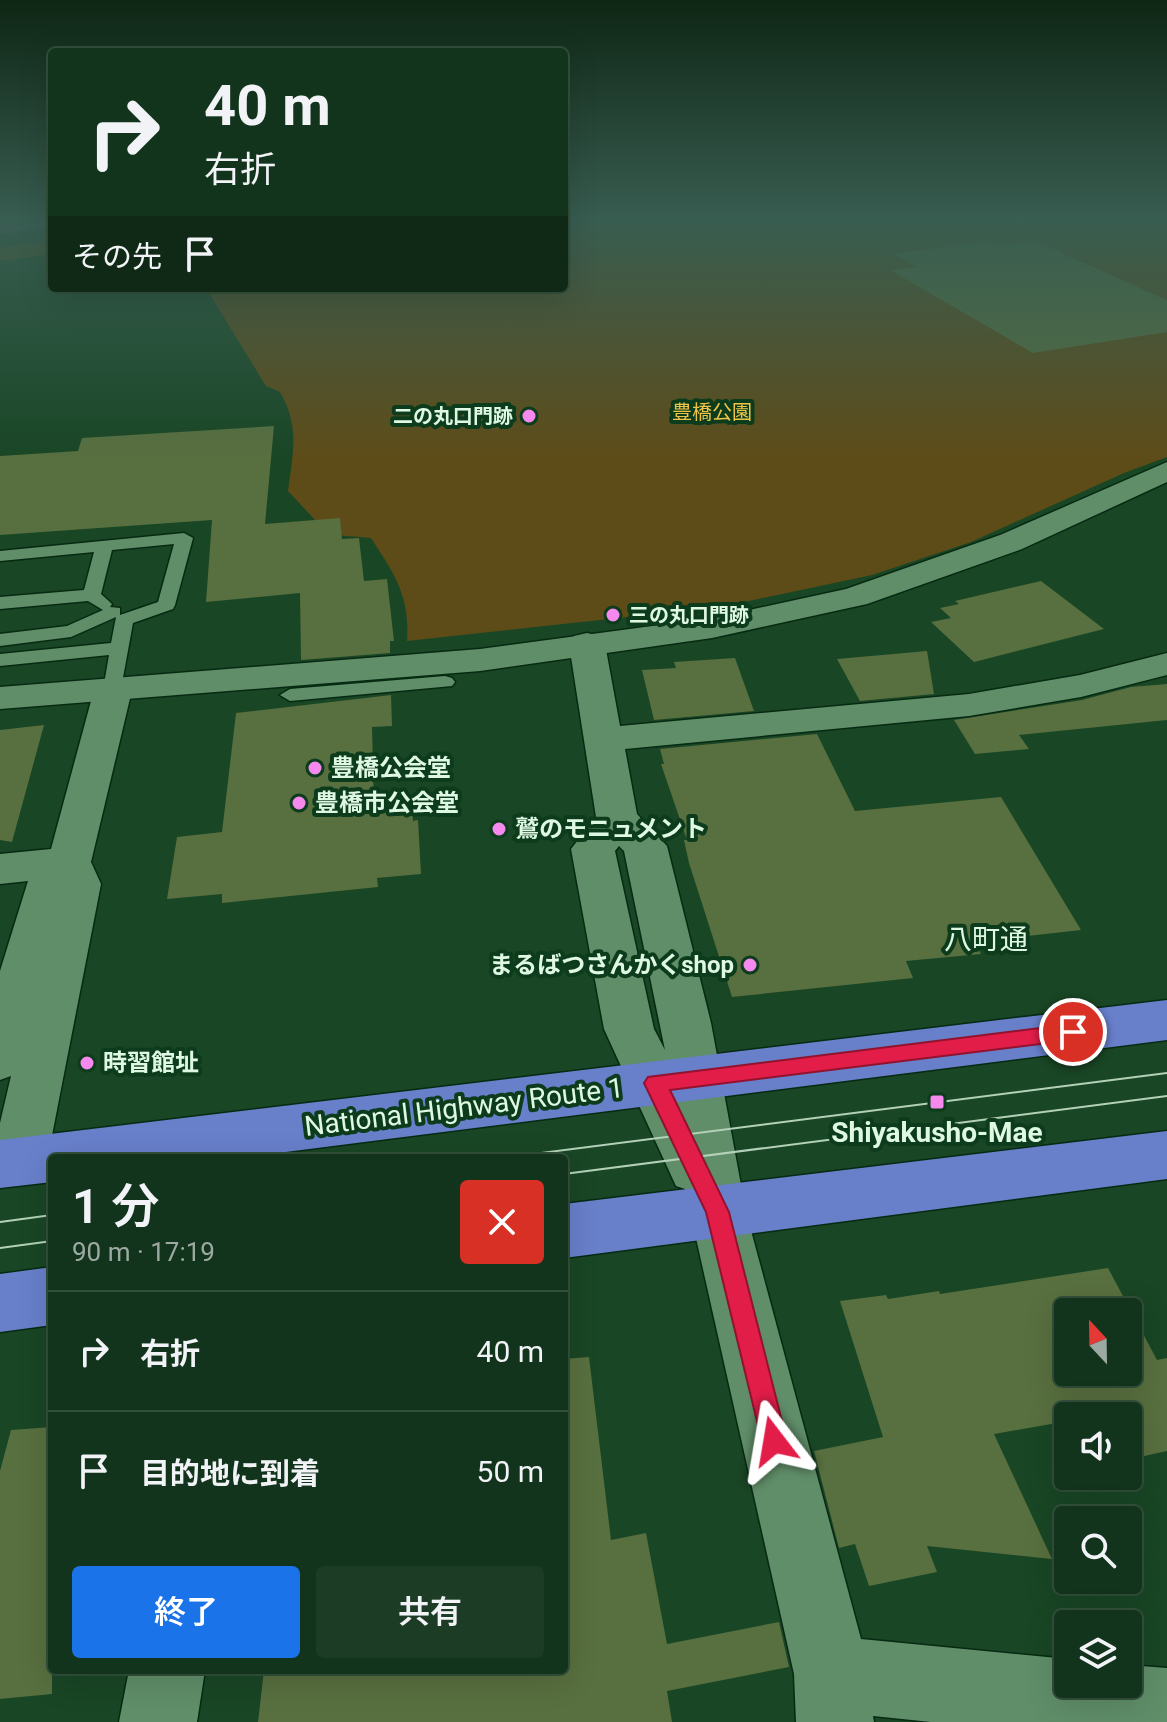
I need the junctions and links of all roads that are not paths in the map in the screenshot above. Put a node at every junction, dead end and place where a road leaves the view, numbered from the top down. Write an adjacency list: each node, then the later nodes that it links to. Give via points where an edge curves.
1 (1167, 471): 8 (street, via 1011,542 855,597 712,628)
2 (104, 546): 3 (lane); 4 (lane); 6 (lane, via 184,538 166,605)
3 (0, 556)
4 (92, 595): 5 (lane); 6 (lane)
5 (0, 603)
6 (118, 616): 7 (lane, via 71,631); 9 (lane)
7 (0, 640)
8 (587, 644): 11 (street); 16 (street)
9 (119, 648): 10 (lane); 13 (lane)
10 (0, 660)
11 (480, 660): 13 (street); 14 (lane, via 446,689)
12 (1167, 664): 16 (street, via 1081,686 969,705)
13 (113, 690): 15 (street); 17 (street)
14 (290, 695)
15 (0, 698)
16 (603, 739): 21 (street, via 617,819 593,849 629,1029)
17 (69, 862): 18 (street); 20 (street, via 47,887); 25 (street, via 79,884)
18 (0, 869)
19 (1167, 1020): 21 (highway, National Highway Route 1)
20 (0, 1059)
21 (676, 1081): 22 (highway, National Highway Route 1); 26 (street)
22 (75, 1154)
23 (1167, 1155): 26 (highway)
24 (48, 1157): 25 (highway, National Highway Route 1)
25 (9, 1162)
26 (717, 1212): 27 (highway); 31 (street)
27 (568, 1231)
28 (48, 1297): 29 (highway)
29 (0, 1303)
30 (166, 1674): 33 (street)
31 (834, 1698): 32 (street)
32 (1167, 1707)
33 (158, 1722)

